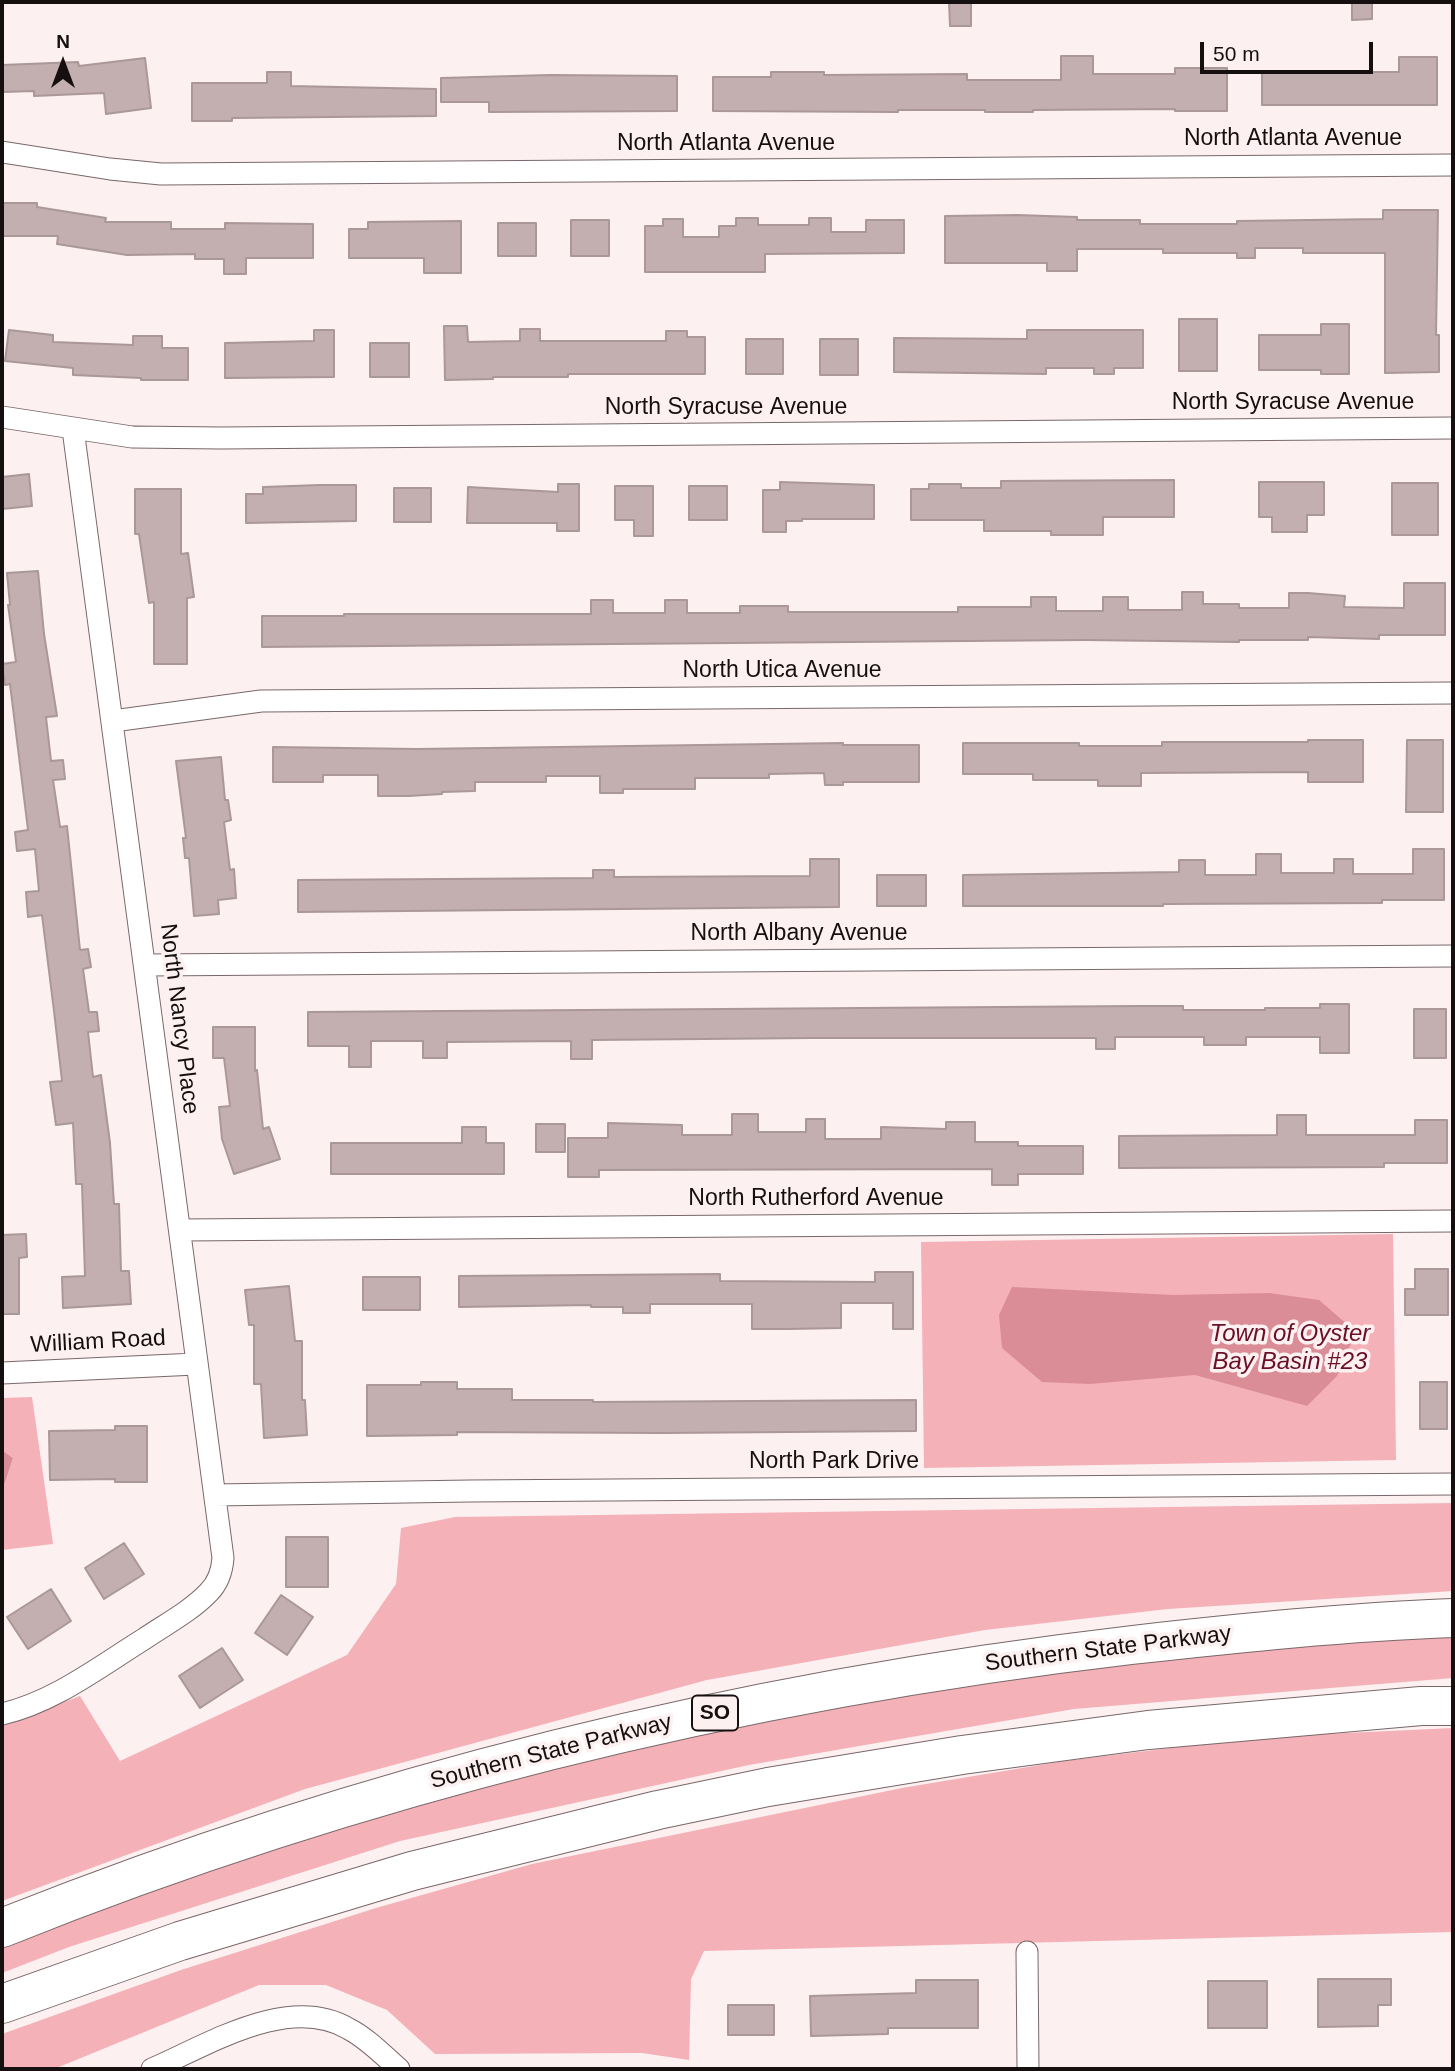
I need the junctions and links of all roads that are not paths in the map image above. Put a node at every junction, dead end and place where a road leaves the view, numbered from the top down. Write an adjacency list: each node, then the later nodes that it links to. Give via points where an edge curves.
1 (2, 152): 2 (street, North Atlanta Avenue, via 161,174)
2 (1453, 164)
3 (2, 417): 5 (street, North Syracuse Avenue)
4 (1453, 428): 5 (street, North Syracuse Avenue, via 220,438 132,437)
5 (73, 429): 7 (street, North Nancy Place)
6 (1453, 693): 7 (street, North Utica Avenue, via 261,701)
7 (113, 721): 9 (street, North Nancy Place)
8 (1453, 956): 9 (street, North Albany Avenue)
9 (146, 965): 11 (street, North Nancy Place)
10 (1453, 1221): 11 (street, North Rutherford Avenue)
11 (180, 1230): 12 (street, North Nancy Place)
12 (196, 1364): 13 (street, William Road); 15 (street, North Nancy Place)
13 (2, 1373)
14 (1453, 1484): 15 (street, North Park Drive)
15 (215, 1495): 18 (street, North Nancy Place, via 223,1558 212,1590 76,1683)
16 (1453, 1618): 19 (highway, Southern State Parkway / SO, via 1286,1628 1020,1658 821,1690 627,1731 313,1816 85,1894)
17 (1453, 1706): 21 (highway, via 1148,1730 743,1792 412,1871 180,1941)
18 (2, 1714)
19 (2, 1928)
20 (1027, 1952): 24 (street)
21 (2, 2004)
22 (153, 2069): 23 (street, via 251,2026 310,2017 348,2028)
23 (399, 2069)
24 (1028, 2069)

